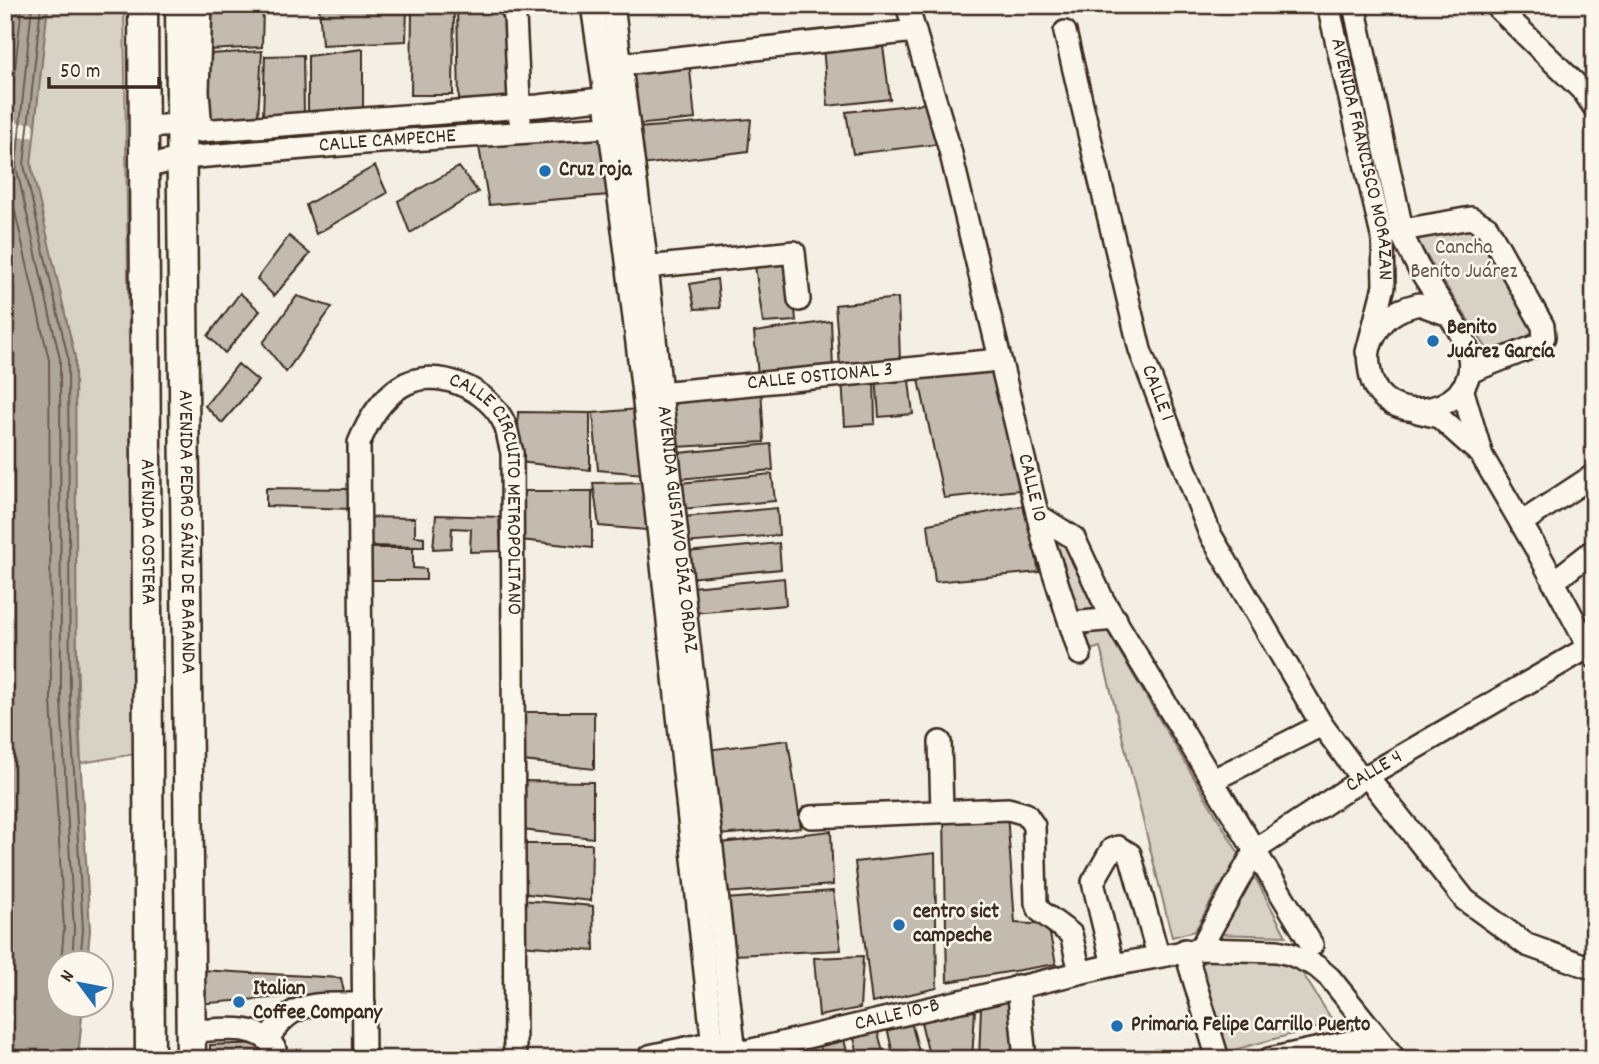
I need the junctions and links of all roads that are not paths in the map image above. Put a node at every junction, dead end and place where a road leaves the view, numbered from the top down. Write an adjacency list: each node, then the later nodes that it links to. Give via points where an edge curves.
1 (143, 5): 19 (main road, AVENIDA COSTERA)
2 (180, 5): 20 (main road, AVENIDA PEDRO SÁINZ DE BARANDA)
3 (201, 5): 20 (street, via 198,90)
4 (511, 5): 16 (street)
5 (592, 5): 15 (street, AVENIDA GUSTAVO DÍAZ ORDAZ)
6 (613, 5): 13 (street, AVENIDA GUSTAVO DÍAZ ORDAZ)
7 (907, 5): 11 (street, CALLE 10)
8 (1328, 5): 25 (street, AVENIDA FRANCISCO MORAZAN)
9 (1354, 5): 25 (street, AVENIDA FRANCISCO MORAZAN)
10 (1495, 5): 14 (street)
11 (915, 31): 13 (street); 30 (street, CALLE 10, via 950,150)
12 (1065, 33): 44 (street, CALLE 1, via 1140,350 1210,534)
13 (623, 64): 15 (street, AVENIDA GUSTAVO DÍAZ ORDAZ)
14 (1590, 95)
15 (616, 97): 16 (street, CALLE CAMPECHE); 18 (street, AVENIDA GUSTAVO DÍAZ ORDAZ)
16 (518, 108): 17 (street, CALLE CAMPECHE); 21 (street)
17 (358, 120): 20 (street, CALLE CAMPECHE); 22 (street)
18 (621, 126): 21 (street, CALLE CAMPECHE); 26 (street, AVENIDA GUSTAVO DÍAZ ORDAZ); 32 (street, AVENIDA GUSTAVO DÍAZ ORDAZ)
19 (144, 127): 20 (street, CALLE CAMPECHE); 24 (main road, AVENIDA COSTERA)
20 (191, 128): 23 (main road, AVENIDA PEDRO SÁINZ DE BARANDA)
21 (522, 133): 22 (street, CALLE CAMPECHE)
22 (364, 143): 23 (street, CALLE CAMPECHE)
23 (184, 158): 24 (street, CALLE CAMPECHE); 59 (main road, AVENIDA PEDRO SÁINZ DE BARANDA)
24 (144, 167): 63 (main road, AVENIDA COSTERA)
25 (1392, 232): 28 (street, AVENIDA FRANCISCO MORAZAN); 29 (street, AVENIDA FRANCISCO MORAZAN); 31 (street, via 1471,218 1481,221 1543,326 1544,337 1538,345)
26 (648, 267): 27 (street, via 794,252); 32 (street, AVENIDA GUSTAVO DÍAZ ORDAZ)
27 (799, 300)
28 (1450, 314): 29 (street, via 1419,304 1398,309 1379,326); 31 (street, via 1466,344)
29 (1367, 352): 33 (street, via 1370,377 1380,393)
30 (999, 360): 32 (street, CALLE OSTIONAL 3); 36 (street, CALLE 10)
31 (1466, 380): 33 (street, via 1448,403); 34 (street)
32 (652, 394): 62 (street, AVENIDA GUSTAVO DÍAZ ORDAZ)
33 (1409, 410): 34 (street, via 1439,417)
34 (1482, 456): 37 (street)
35 (1594, 475): 37 (street)
36 (1039, 516): 40 (street, CALLE 10, via 1074,538); 41 (street)
37 (1521, 523): 39 (street)
38 (1594, 550): 39 (street)
39 (1553, 582): 42 (street)
40 (1116, 619): 41 (street); 47 (street, CALLE 10)
41 (1070, 623): 43 (street)
42 (1592, 650): 46 (street, CALLE 4)
43 (1080, 654)
44 (1322, 725): 46 (street, CALLE 1); 47 (street)
45 (940, 742): 48 (street)
46 (1365, 777): 50 (street, CALLE 4); 55 (street, CALLE 1, via 1465,900 1527,945)
47 (1213, 780): 50 (street, CALLE 10)
48 (942, 811): 49 (street); 56 (street, via 1008,809 1026,814 1031,820 1036,903 1071,934)
49 (811, 817)
50 (1255, 850): 51 (street, CALLE 10); 52 (street, CALLE 4)
51 (1311, 944)
52 (1193, 949): 53 (street, CALLE 10-B); 68 (street); 70 (street, CALLE 10-B, via 1276,951 1316,966)
53 (1158, 955): 54 (street, CALLE 10-B); 54 (street, via 1130,854 1118,847 1112,849 1093,882)
54 (1113, 965): 56 (street, CALLE 10-B)
55 (1594, 969)
56 (1080, 972): 57 (street, CALLE 10-B)
57 (1018, 986): 62 (street, CALLE 10-B); 67 (street)
58 (364, 1004): 60 (street, via 303,1005 288,1013); 64 (street, CALLE CIRCUITO METROPOLITANO); 65 (street, CALLE CIRCUITO METROPOLITANO, via 359,443 383,402 401,386 427,378 461,384 478,394 505,424 512,452)
59 (192, 1045): 60 (street, via 249,1030)
60 (267, 1049)
61 (1372, 1051): 69 (street, via 1350,1040)
62 (725, 1055): 66 (main road)
63 (150, 1059)
64 (364, 1059)
65 (515, 1059)
66 (652, 1059)
67 (1025, 1059)
68 (1218, 1059)
69 (1269, 1059)
70 (1395, 1059)

